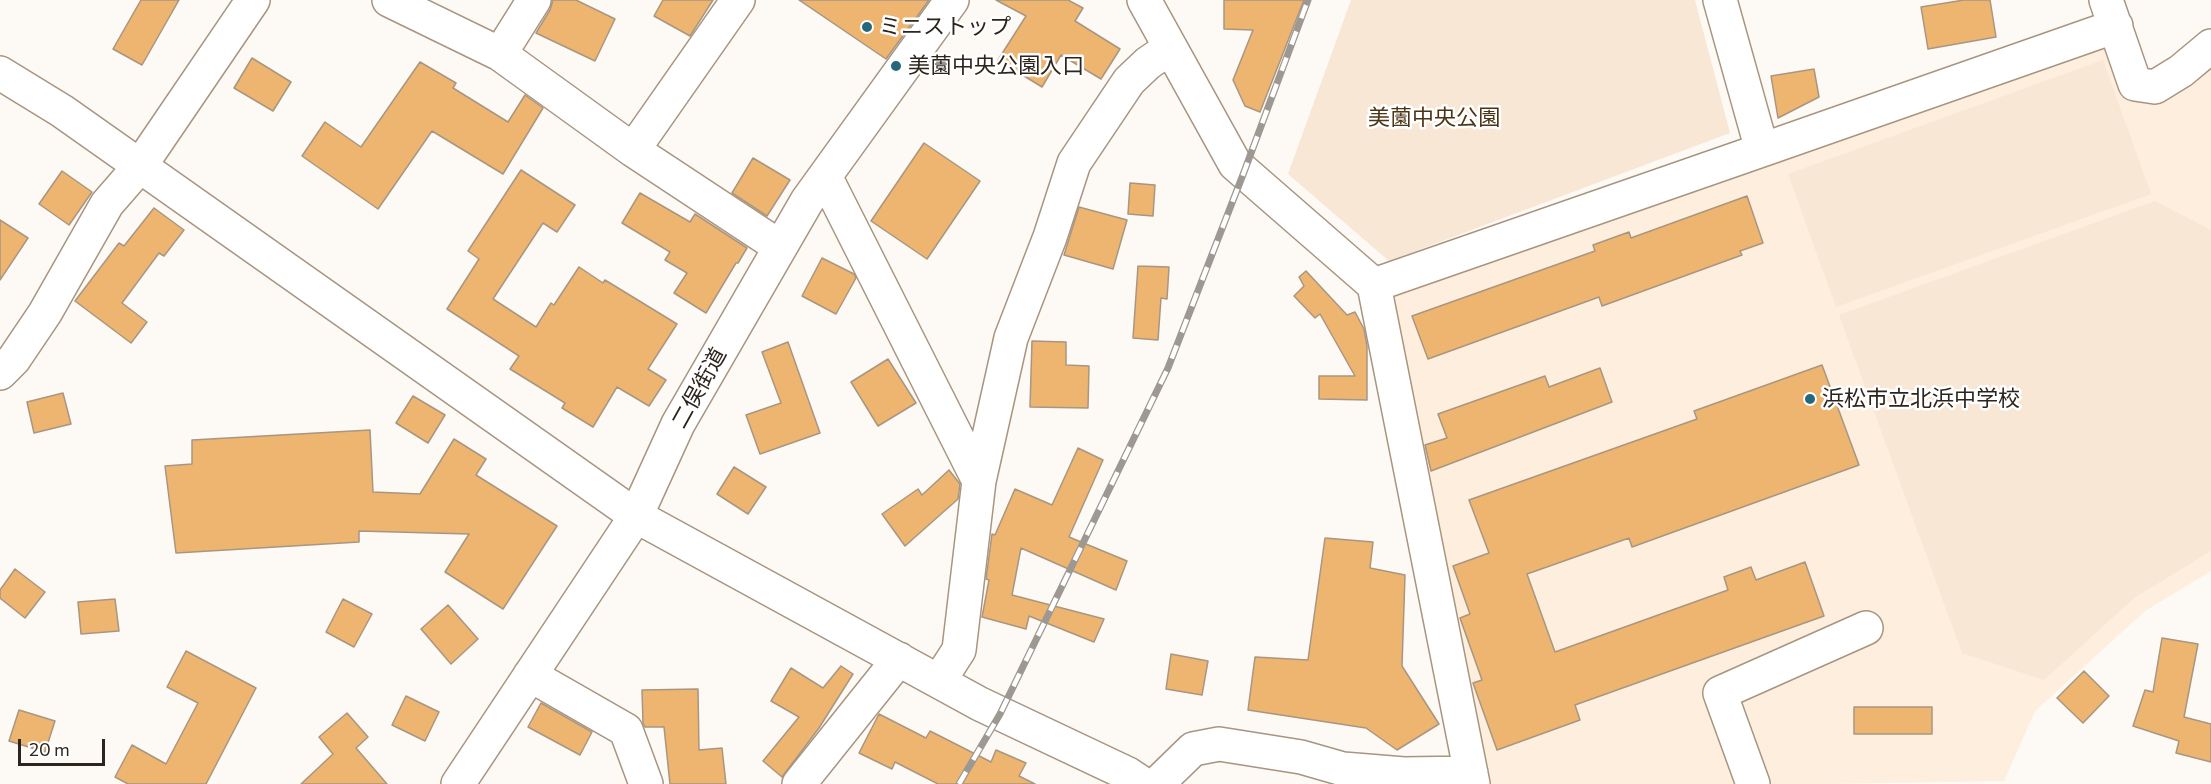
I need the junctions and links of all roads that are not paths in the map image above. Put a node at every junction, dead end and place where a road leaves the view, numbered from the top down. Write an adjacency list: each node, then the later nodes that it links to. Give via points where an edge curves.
1 (253, 0): 15 (street)
2 (389, 0): 11 (street)
3 (534, 0): 11 (street)
4 (738, 0): 13 (street)
5 (952, 0): 16 (street, 二俣街道)
6 (1144, 0): 10 (street)
7 (1720, 0): 14 (street)
8 (2111, 13): 9 (street, via 2135,84 2156,87); 14 (street)
9 (2211, 46)
10 (1170, 48): 18 (street, via 1235,164); 20 (street, via 1129,81 1074,163 1011,338)
11 (500, 54): 13 (street)
12 (0, 72): 15 (street)
13 (633, 150): 17 (street)
14 (1762, 150): 18 (street)
15 (140, 166): 19 (street, via 107,204 45,313); 21 (street)
16 (825, 176): 17 (street, 二俣街道); 20 (street)
17 (780, 247): 21 (street, 二俣街道, via 678,424)
18 (1374, 285): 26 (street)
19 (0, 373)
20 (979, 481): 25 (street, via 959,650)
21 (636, 516): 23 (street); 24 (street, 二俣街道)
22 (1866, 628): 32 (street, via 1720,693)
23 (899, 659): 25 (street); 29 (street)
24 (530, 675): 27 (street, 二俣街道); 28 (street, via 626,730)
25 (939, 681): 30 (street)
26 (1472, 778): 31 (street, via 1343,769 1301,757 1219,744 1193,749)
27 (459, 784)
28 (646, 784)
29 (799, 784)
30 (1143, 784)
31 (1157, 784)
32 (1753, 784)

